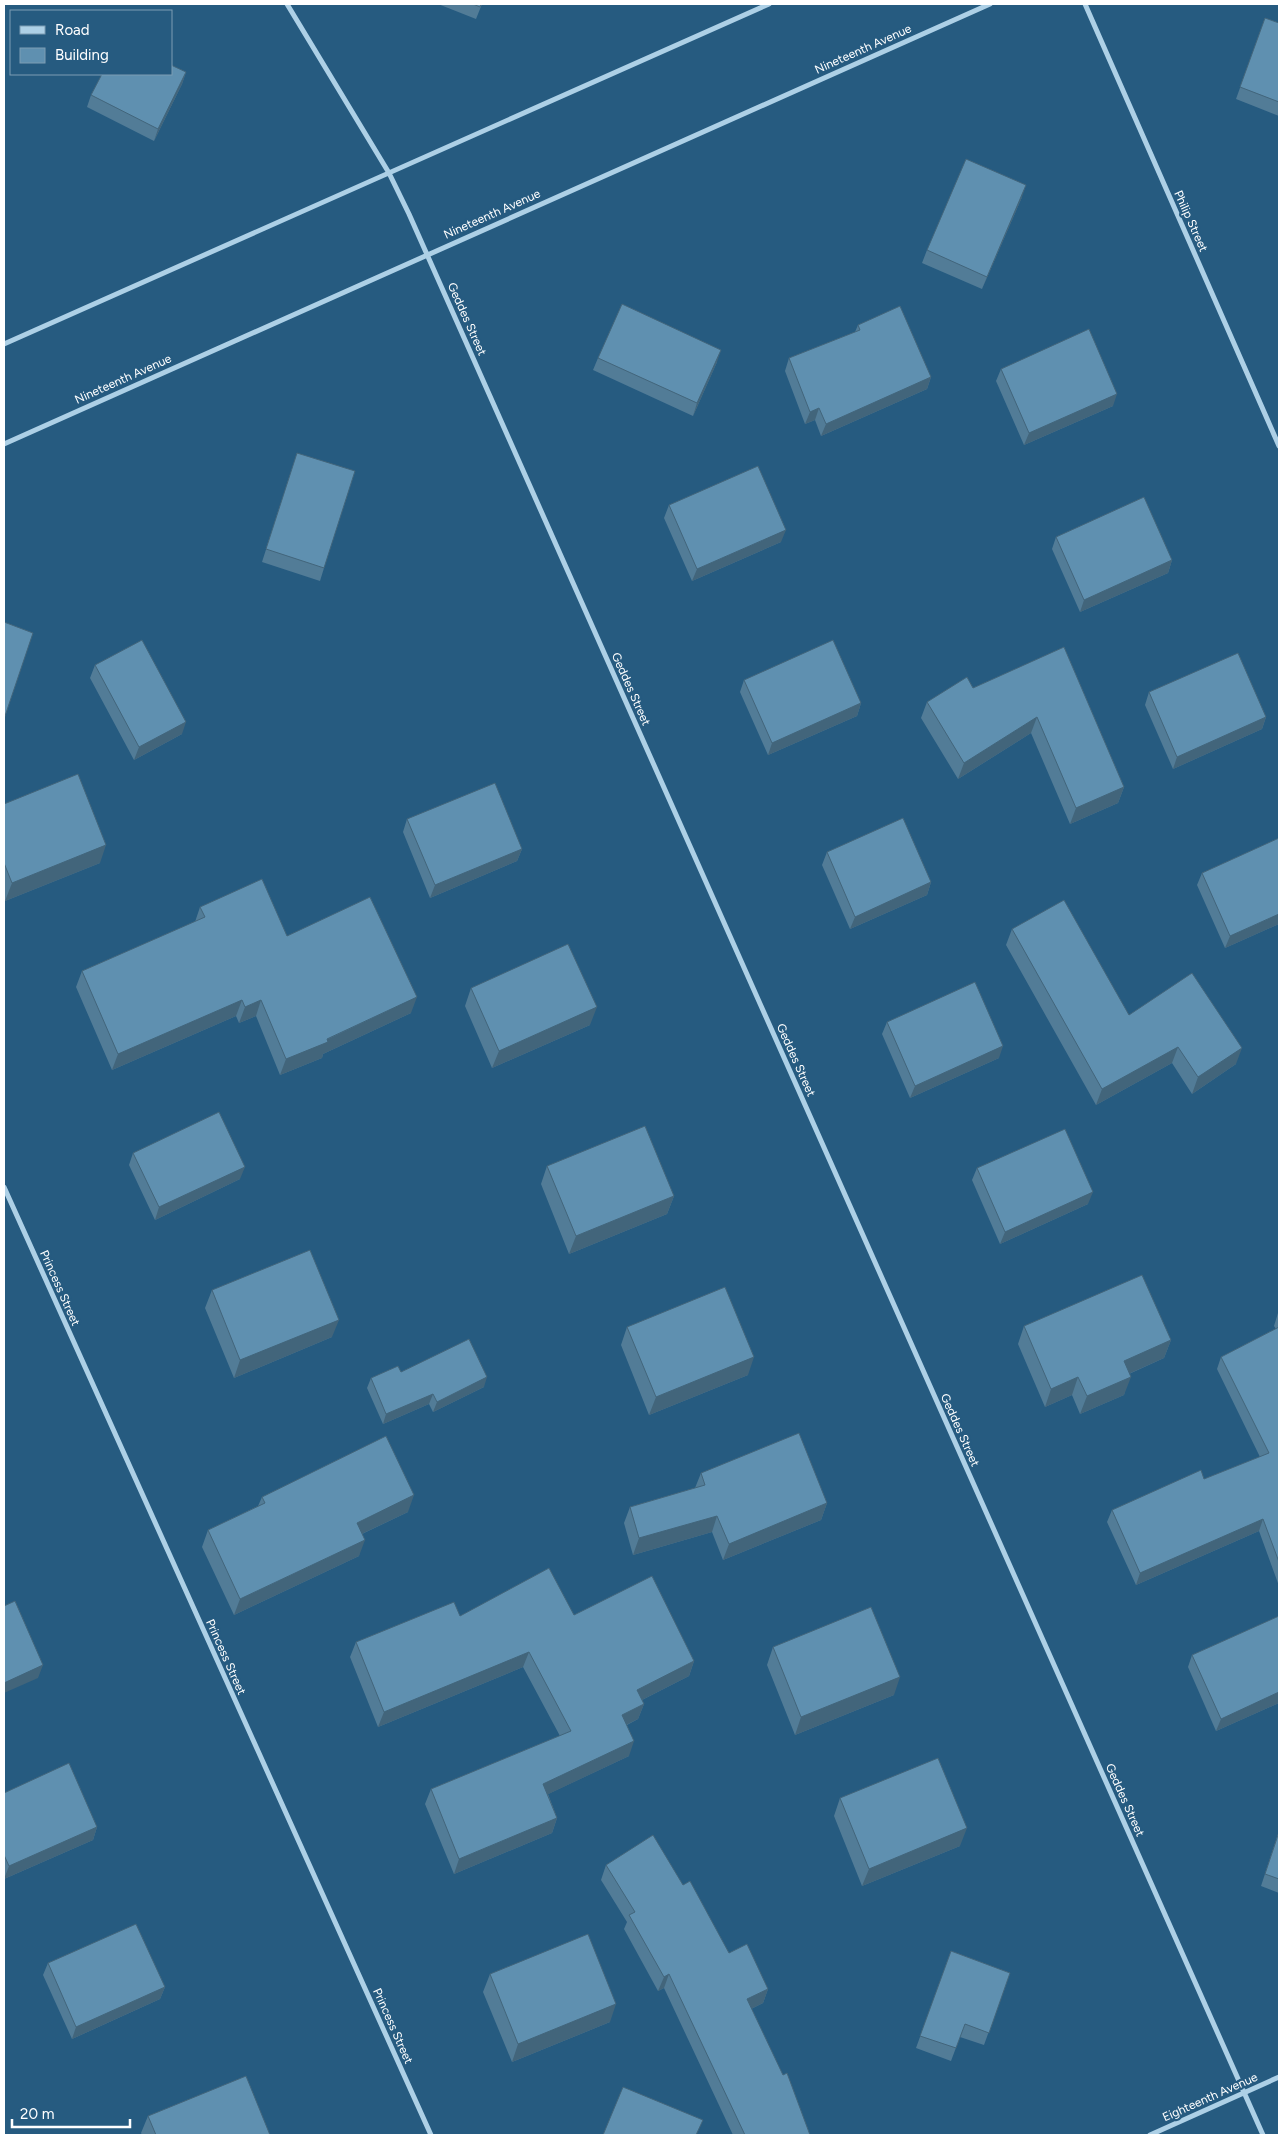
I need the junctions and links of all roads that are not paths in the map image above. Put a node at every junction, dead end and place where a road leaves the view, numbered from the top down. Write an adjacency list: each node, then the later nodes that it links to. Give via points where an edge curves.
1 (287, 4): 5 (street, Geddes Street)
2 (769, 4): 5 (street)
3 (990, 4): 6 (street, Nineteenth Avenue)
4 (1085, 4): 9 (street, Philip Street)
5 (389, 173): 6 (street, Geddes Street); 7 (street)
6 (427, 254): 8 (street, Nineteenth Avenue); 12 (street, Geddes Street)
7 (4, 344)
8 (4, 444)
9 (1279, 446)
10 (4, 1187): 13 (street, Princess Street)
11 (1279, 2077): 12 (street, Eighteenth Avenue)
12 (1244, 2093): 14 (street, Eighteenth Avenue); 15 (street, Geddes Street)
13 (431, 2135)
14 (1150, 2135)
15 (1263, 2135)

